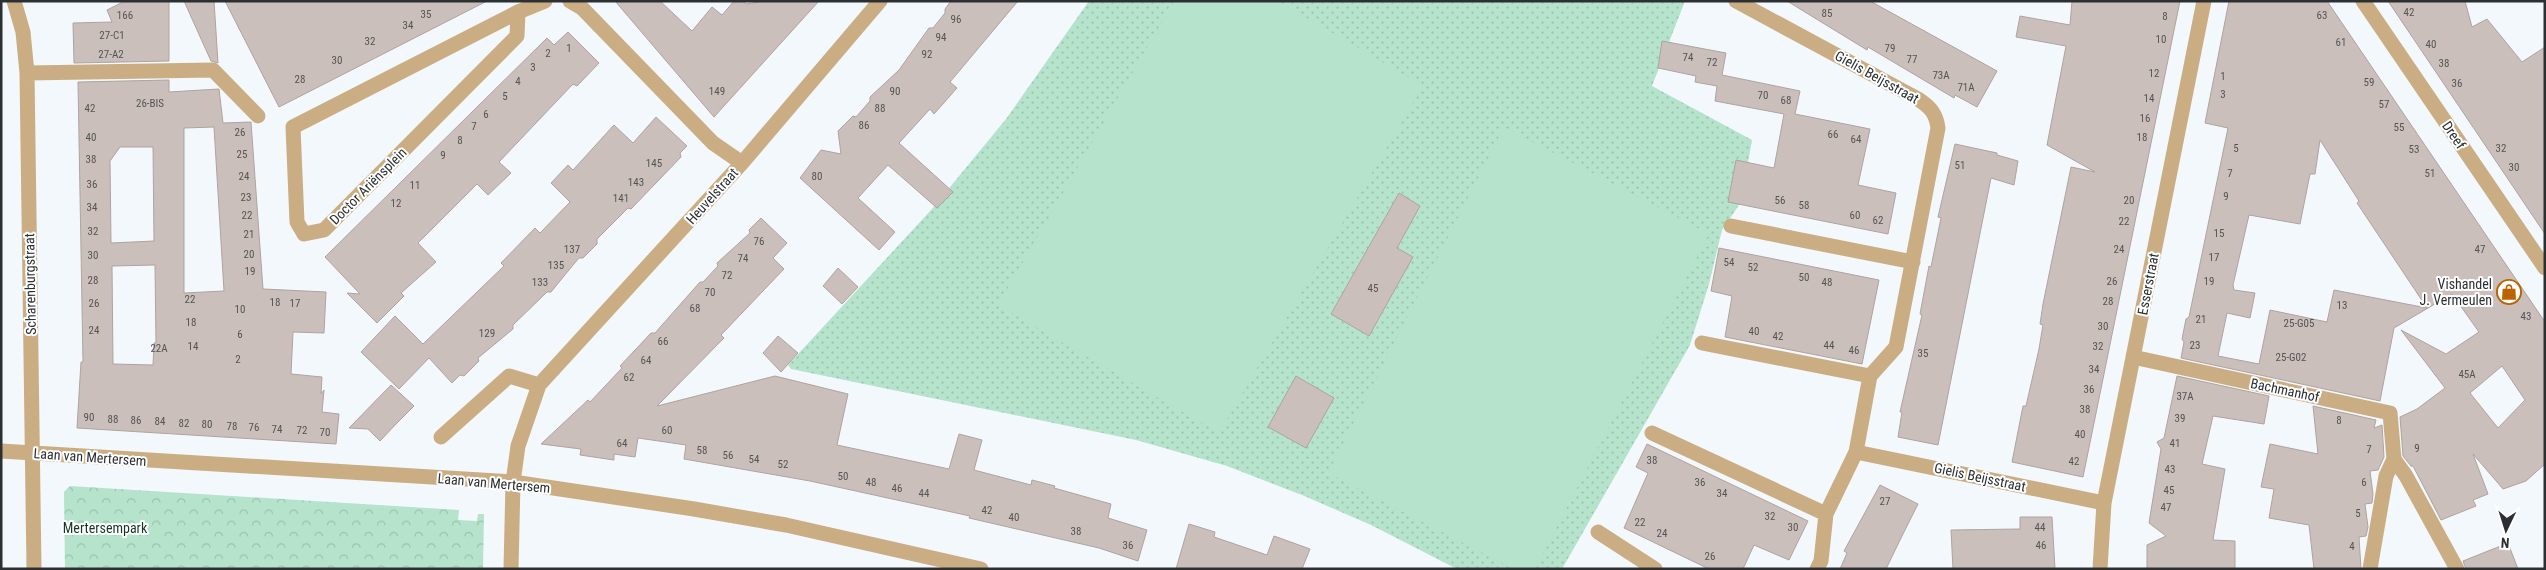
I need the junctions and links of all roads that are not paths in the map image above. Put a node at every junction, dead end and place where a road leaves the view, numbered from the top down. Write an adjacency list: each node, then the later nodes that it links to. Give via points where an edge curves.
1 (14, 1): 9 (street, Scharenburgstraat, via 23,32)
2 (546, 1): 8 (street, Doctor Ariënsplein)
3 (570, 1): 11 (street, via 582,8 713,143)
4 (880, 1): 11 (street, Heuvelstraat)
5 (1736, 1): 13 (street, Gielis Beijsstraat, via 1918,99 1936,116 1937,140)
6 (2204, 1): 16 (street, Esserstraat)
7 (2363, 1): 14 (street, Dreef)
8 (518, 12): 8 (street, Doctor Ariënsplein, via 517,36 324,230 304,234 297,222 293,127)
9 (27, 73): 10 (street, via 213,70); 23 (street, Scharenburgstraat)
10 (258, 116)
11 (742, 163): 18 (street, Heuvelstraat)
12 (1731, 226): 13 (street)
13 (1913, 262): 17 (street, Gielis Beijsstraat, via 1896,348)
14 (2545, 268)
15 (1702, 343): 17 (street)
16 (2133, 357): 24 (street, Bachmanhof, via 2390,412); 26 (street, Esserstraat)
17 (1870, 376): 22 (street)
18 (539, 385): 20 (street, via 509,376); 25 (street, Heuvelstraat, via 518,446)
19 (1652, 433): 27 (street)
20 (441, 437)
21 (1, 451): 23 (street, Laan van Mertersem)
22 (1856, 452): 26 (street, Gielis Beijsstraat); 27 (street)
23 (32, 453): 25 (street, Laan van Mertersem); 29 (street, Scharenburgstraat)
24 (2394, 459): 35 (street, Bachmanhof, via 2386,476); 36 (street, Bachmanhof)
25 (513, 482): 30 (street, Heuvelstraat); 31 (street, Laan van Mertersem, via 786,525)
26 (2104, 503): 34 (street, Esserstraat)
27 (1826, 514): 33 (street, via 1821,561)
28 (1598, 532): 32 (street)
29 (34, 569)
30 (511, 569)
31 (981, 569)
32 (1655, 569)
33 (1817, 569)
34 (2100, 569)
35 (2370, 569)
36 (2457, 569)

